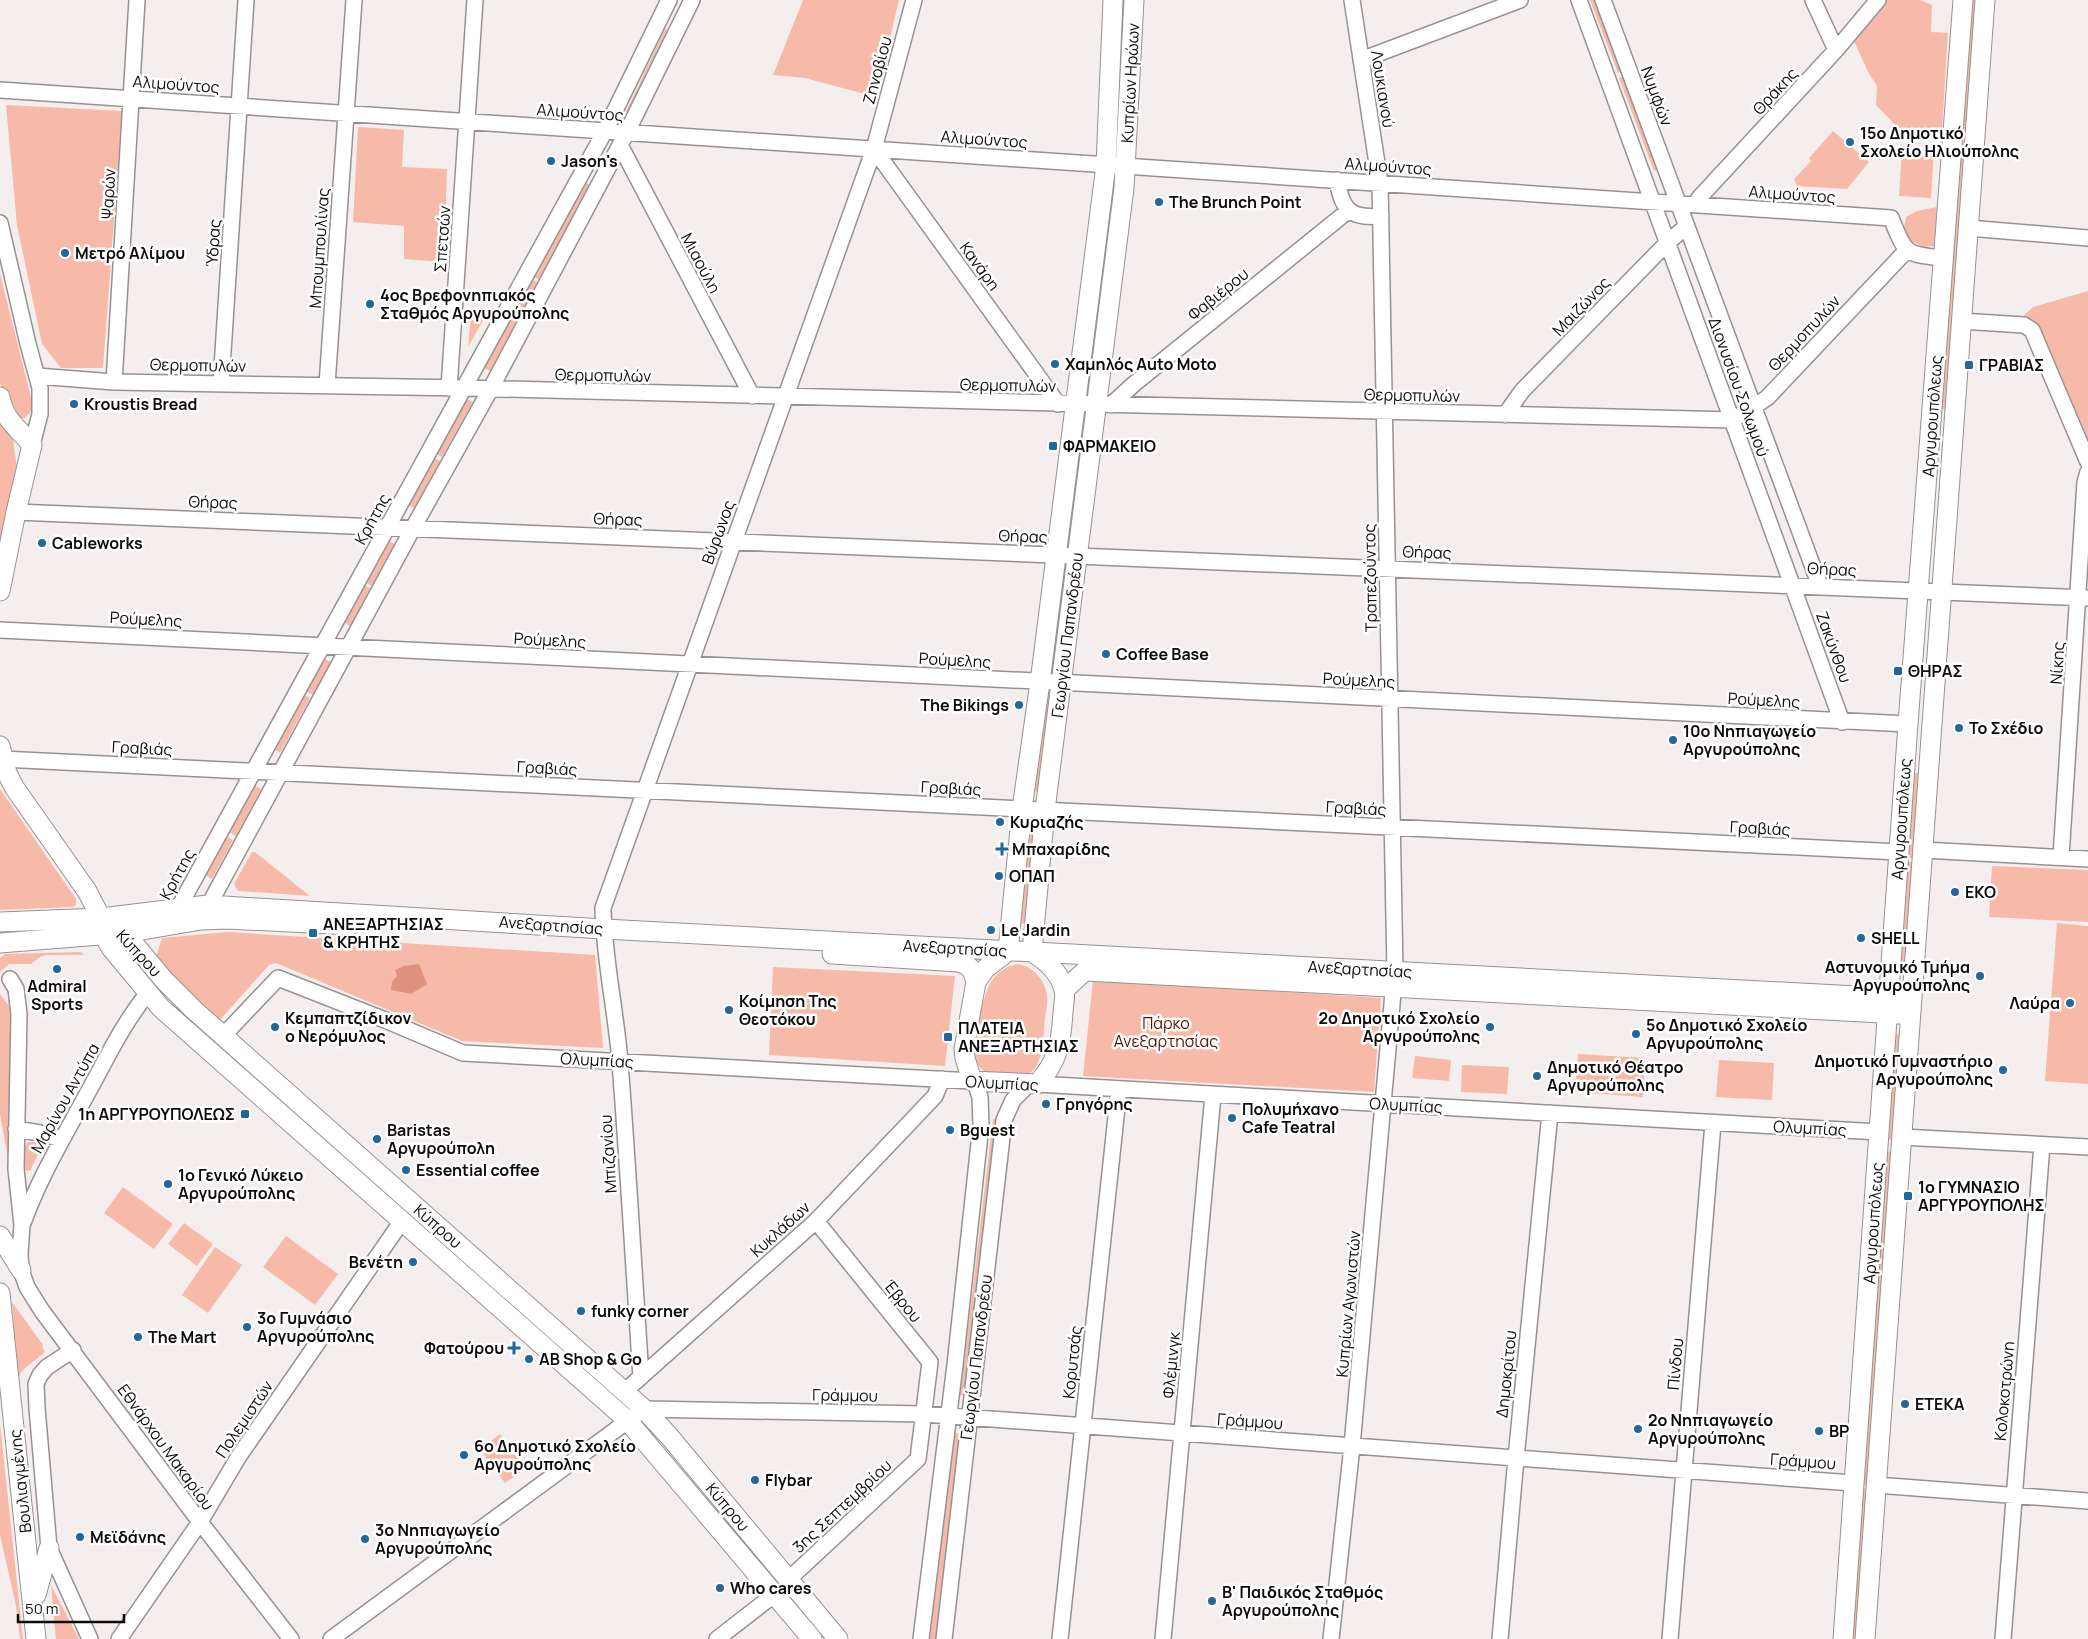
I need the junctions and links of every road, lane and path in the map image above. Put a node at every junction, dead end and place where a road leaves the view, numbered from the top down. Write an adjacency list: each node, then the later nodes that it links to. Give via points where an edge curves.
1 (136, 0): 21 (street, Ψαρών)
2 (246, 0): 22 (street, Ύδρας)
3 (354, 0): 23 (street, Μπουμπουλίνας)
4 (475, 0): 24 (street, Σπετσών)
5 (669, 0): 25 (street, Κρήτης)
6 (692, 0): 26 (street)
7 (914, 0): 27 (street, Ζηνοβίου)
8 (1113, 0): 28 (main road, Κυπρίων Ηρώων)
9 (1134, 0): 29 (main road, Κυπρίων Ηρώων)
10 (1352, 0): 19 (street, Λουκιανού)
11 (1520, 0): 19 (street)
12 (1579, 0): 32 (street)
13 (1603, 0): 33 (street, Νυμφών)
14 (1813, 0): 18 (street)
15 (1878, 0): 18 (street, Θράκης)
16 (1963, 0): 43 (main road, Αργυρουπόλεως)
17 (1985, 0): 39 (main road, Αργυρουπόλεως)
18 (1836, 50): 34 (street, Θράκης, via 1699,198)
19 (1361, 60): 31 (street, Λουκιανού)
20 (0, 90): 21 (street, Αλιμούντος)
21 (131, 99): 22 (street, Αλιμούντος); 46 (street, Ψαρών)
22 (240, 106): 23 (street, Αλιμούντος); 47 (street, Ύδρας)
23 (346, 113): 24 (street, Αλιμούντος); 48 (street, Μπουμπουλίνας)
24 (467, 122): 25 (street, Αλιμούντος); 49 (street, Σπετσών)
25 (605, 131): 26 (street, Αλιμούντος); 50 (street, Κρήτης)
26 (624, 139): 27 (street, Αλιμούντος); 51 (street); 52 (street, Μιαούλη)
27 (874, 149): 28 (street, Αλιμούντος); 54 (street, Βύρωνος); 55 (street, Κανάρη)
28 (1106, 165): 29 (street, Αλιμούντος); 55 (main road, Γεωργίου Παπανδρέου)
29 (1125, 166): 30 (street, Αλιμούντος); 56 (main road, Γεωργίου Παπανδρέου)
30 (1337, 180): 31 (street, Αλιμούντος); 35 (street, via 1340,199)
31 (1380, 183): 32 (street, Αλιμούντος); 36 (street, Τραπεζούντος)
32 (1653, 202): 33 (street, Αλιμούντος); 41 (street, Διονυσίου Σολωμού)
33 (1678, 204): 34 (street, Αλιμούντος); 38 (street, Διονυσίου Σολωμού)
34 (1697, 205): 42 (street, Αλιμούντος, via 1891,218)
35 (1348, 211): 36 (street, via 1365,218); 56 (street, Φαβιέρου, via 1134,384)
36 (1381, 216): 58 (street, Τραπεζούντος)
37 (0, 223): 45 (street)
38 (1687, 226): 41 (street, Μαιζώνος); 57 (street, Διονυσίου Σολωμού)
39 (1968, 228): 40 (street); 44 (main road, Αργυρουπόλεως)
40 (2088, 238)
41 (1668, 242): 59 (street, Μαιζώνος, via 1522,391); 60 (street, Διονυσίου Σολωμού)
42 (1907, 250): 43 (street); 57 (street, Θερμοπυλών)
43 (1944, 258): 74 (main road, Αργυρουπόλεως)
44 (1961, 321): 62 (street, via 2024,325 2032,330); 75 (main road, Αργυρουπόλεως)
45 (37, 376): 46 (street, Θερμοπυλών); 61 (street, via 41,401)
46 (114, 382): 47 (street, Θερμοπυλών)
47 (221, 383): 48 (street, Θερμοπυλών)
48 (327, 385): 49 (street, Θερμοπυλών)
49 (449, 388): 50 (street, Θερμοπυλών)
50 (465, 388): 51 (street, Θερμοπυλών); 65 (street, Κρήτης)
51 (490, 390): 52 (street, Θερμοπυλών); 66 (street)
52 (752, 396): 54 (street, Θερμοπυλών)
53 (0, 397): 61 (main road, via 15,429)
54 (786, 397): 55 (street, Θερμοπυλών); 67 (street, Βύρωνος)
55 (1067, 404): 56 (street, Θερμοπυλών); 68 (main road, Γεωργίου Παπανδρέου)
56 (1103, 405): 58 (street, Θερμοπυλών); 69 (main road, Γεωργίου Παπανδρέου)
57 (1754, 408): 60 (street, Θερμοπυλών); 72 (street, Διονυσίου Σολωμού)
58 (1384, 412): 59 (street, Θερμοπυλών); 70 (street, Τραπεζούντος)
59 (1505, 415): 60 (street, Θερμοπυλών)
60 (1733, 420): 71 (street, Διονυσίου Σολωμού)
61 (32, 445): 64 (main road)
62 (2088, 462)
63 (2088, 472): 76 (street, Νίκης, via 2085,482)
64 (16, 512): 65 (street, Θήρας); 73 (main road)
65 (388, 527): 66 (street, Θήρας); 78 (street, Κρήτης)
66 (413, 528): 67 (street, Θήρας); 79 (street)
67 (734, 541): 68 (street, Θήρας); 80 (street, Βύρωνος)
68 (1056, 554): 69 (street, Θήρας); 81 (main road, Γεωργίου Παπανδρέου)
69 (1076, 555): 70 (street, Θήρας); 82 (main road, Γεωργίου Παπανδρέου)
70 (1387, 568): 71 (street, Θήρας); 83 (street, Τραπεζούντος)
71 (1792, 585): 72 (street, Θήρας); 84 (street, Ζακύνθου)
72 (1820, 586): 74 (street, Θήρας)
73 (0, 591)
74 (1919, 591): 75 (street, Θήρας); 85 (main road, Αργυρουπόλεως)
75 (1943, 591): 76 (street, Θήρας); 93 (main road, Αργυρουπόλεως)
76 (2084, 598): 95 (street, Νίκης)
77 (0, 630): 78 (street, Ρούμελης)
78 (322, 646): 79 (street, Ρούμελης); 87 (street, Κρήτης)
79 (348, 647): 80 (street, Ρούμελης); 88 (street)
80 (689, 664): 81 (street, Ρούμελης); 89 (street, Βύρωνος)
81 (1040, 682): 82 (street, Ρούμελης); 90 (main road, Γεωργίου Παπανδρέου)
82 (1061, 683): 83 (street, Ρούμελης); 91 (main road, Γεωργίου Παπανδρέου)
83 (1390, 699): 84 (street, Ρούμελης); 92 (street, Τραπεζούντος)
84 (1842, 722): 85 (street, Ρούμελης)
85 (1908, 724): 94 (main road, Αργυρουπόλεως)
86 (1, 752): 87 (street, Γραβιάς); 100 (main road, Κύπρου, via 14,787 87,891)
87 (254, 771): 88 (street, Γραβιάς); 98 (street, Κρήτης)
88 (280, 772): 89 (street, Γραβιάς); 97 (street)
89 (644, 790): 90 (street, Γραβιάς); 102 (street, Βύρωνος, via 603,908)
90 (1022, 809): 91 (street, Γραβιάς); 104 (main road, Γεωργίου Παπανδρέου)
91 (1045, 810): 92 (street, Γραβιάς); 105 (main road, Γεωργίου Παπανδρέου)
92 (1392, 827): 94 (street, Γραβιάς); 107 (street, Τραπεζούντος)
93 (1923, 850): 95 (street); 112 (main road, Αργυρουπόλεως)
94 (1899, 852): 111 (main road, Αργυρουπόλεως)
95 (2061, 857): 96 (street)
96 (2088, 859)
97 (205, 912): 98 (main road, Ανεξαρτησίας); 102 (main road, Ανεξαρτησίας, via 228,919)
98 (174, 916): 100 (main road, Ανεξαρτησίας); 101 (main road, Ανεξαρτησίας)
99 (0, 922): 100 (main road, Ανεξαρτησίας)
100 (102, 926): 101 (main road, Ανεξαρτησίας); 103 (main road, Ανεξαρτησίας); 110 (main road, Κύπρου, via 112,950)
101 (125, 933): 113 (main road, Κύπρου, via 176,992)
102 (604, 935): 104 (main road, Ανεξαρτησίας); 108 (main road, Ανεξαρτησίας, via 959,962 973,970); 114 (street, Μπιζανίου)
103 (0, 943)
104 (1008, 951): 105 (main road, Ανεξαρτησίας); 108 (main road, via 985,969)
105 (1032, 952): 107 (main road, Ανεξαρτησίας); 109 (main road, via 1048,963)
106 (10, 979): 123 (street, via 16,989 19,1014)
107 (1395, 979): 109 (main road, Ανεξαρτησίας, via 1086,971); 111 (main road, Ανεξαρτησίας); 120 (street, Κυπρίων Αγωνιστών)
108 (976, 982): 116 (main road, Γεωργίου Παπανδρέου, via 964,1049)
109 (1064, 990): 117 (main road, Γεωργίου Παπανδρέου, via 1060,1045 1054,1062)
110 (148, 993): 126 (street, Μαρίνου Αντύπα); 129 (main road, Κύπρου, via 179,1025)
111 (1888, 1005): 112 (main road, Ανεξαρτησίας); 124 (main road, Αργυρουπόλεως)
112 (1911, 1007): 125 (main road, Αργυρουπόλεως)
113 (223, 1036): 114 (street, Ολυμπίας, via 278,978 463,1053); 139 (main road, Κύπρου)
114 (620, 1061): 115 (street, Ολυμπίας); 138 (street, Μπιζανίου)
115 (942, 1079): 116 (street, Ολυμπίας); 130 (street, Κυκλάδων, via 935,1096)
116 (974, 1081): 117 (main road, Ολυμπίας); 137 (street, Γεωργίου Παπανδρέου, via 980,1097 980,1124)
117 (1033, 1084): 118 (street, Ολυμπίας); 143 (street, Γεωργίου Παπανδρέου, via 1013,1100 1004,1120)
118 (1119, 1089): 119 (street, Ολυμπίας); 145 (street, Κορυτσάς)
119 (1213, 1095): 120 (street, Ολυμπίας); 146 (street, Φλέμινγκ)
120 (1384, 1104): 121 (street, Ολυμπίας); 147 (street, Κυπρίων Αγωνιστών)
121 (1550, 1113): 122 (street, Ολυμπίας); 148 (street, Δημοκρίτου)
122 (1713, 1123): 124 (street, Ολυμπίας); 151 (street, Πίνδου)
123 (16, 1129): 126 (street); 131 (street, via 17,1188)
124 (1879, 1132): 152 (main road, Αργυρουπόλεως)
125 (1902, 1137): 127 (street); 153 (main road, Αργυρουπόλεως)
126 (61, 1139): 131 (street, Μαρίνου Αντύπα)
127 (2042, 1145): 128 (street); 154 (street, Κολοκοτρώνη)
128 (2088, 1148)
129 (402, 1221): 144 (main road, Κύπρου); 156 (street, Πολεμιστών, via 239,1456)
130 (816, 1221): 136 (street, Έβρου); 138 (street, Κυκλάδων)
131 (22, 1225): 133 (street)
132 (0, 1236): 133 (main road)
133 (20, 1270): 135 (street, Εθνάρχου Μακαρίου, via 42,1311)
134 (0, 1293): 160 (main road, Βουλιαγμένης)
135 (73, 1350): 156 (street, Εθνάρχου Μακαρίου); 157 (street, via 47,1367 36,1384)
136 (930, 1362): 137 (street); 141 (street)
137 (955, 1365): 142 (street, Γεωργίου Παπανδρέου)
138 (641, 1376): 139 (street, Κυκλάδων)
139 (625, 1391): 140 (main road, Κύπρου)
140 (644, 1409): 141 (street, Γράμμου); 144 (street); 158 (main road, Κύπρου)
141 (924, 1414): 142 (street, Γράμμου); 149 (street)
142 (949, 1416): 143 (street, Γράμμου); 150 (street, Γεωργίου Παπανδρέου)
143 (968, 1418): 145 (street, Γράμμου); 170 (street, Γεωργίου Παπανδρέου)
144 (627, 1420): 159 (main road, Κύπρου); 165 (street)
145 (1083, 1426): 146 (street, Γράμμου); 171 (street, Κορυτσάς)
146 (1183, 1433): 147 (street, Γράμμου); 172 (street, Φλέμινγκ)
147 (1352, 1446): 148 (street, Γράμμου); 173 (street, Κυπρίων Αγωνιστών)
148 (1516, 1458): 151 (street, Γράμμου); 174 (street, Δημοκρίτου)
149 (918, 1459): 150 (street); 158 (street, 3ης Σεπτεμβρίου)
150 (944, 1460): 169 (street, Γεωργίου Παπανδρέου)
151 (1684, 1470): 152 (street, Γράμμου); 175 (street, Πίνδου)
152 (1853, 1483): 176 (main road, Αργυρουπόλεως)
153 (1876, 1485): 154 (street); 177 (main road, Αργυρουπόλεως)
154 (2013, 1496): 155 (street); 178 (street, Κολοκοτρώνη)
155 (2088, 1501)
156 (200, 1522): 163 (street, Πολεμιστών); 164 (street, Εθνάρχου Μακαρίου)
157 (49, 1548): 160 (main road); 162 (street)
158 (789, 1579): 168 (main road, Κύπρου)
159 (774, 1594): 166 (street); 167 (main road, Κύπρου)
160 (33, 1604): 161 (main road, Βουλιαγμένης)
161 (36, 1639)
162 (90, 1639)
163 (119, 1639)
164 (291, 1639)
165 (331, 1639)
166 (717, 1639)
167 (812, 1639)
168 (838, 1639)
169 (920, 1639)
170 (944, 1639)
171 (1060, 1639)
172 (1163, 1639)
173 (1331, 1639)
174 (1500, 1639)
175 (1670, 1639)
176 (1843, 1639)
177 (1865, 1639)
178 (2003, 1639)

